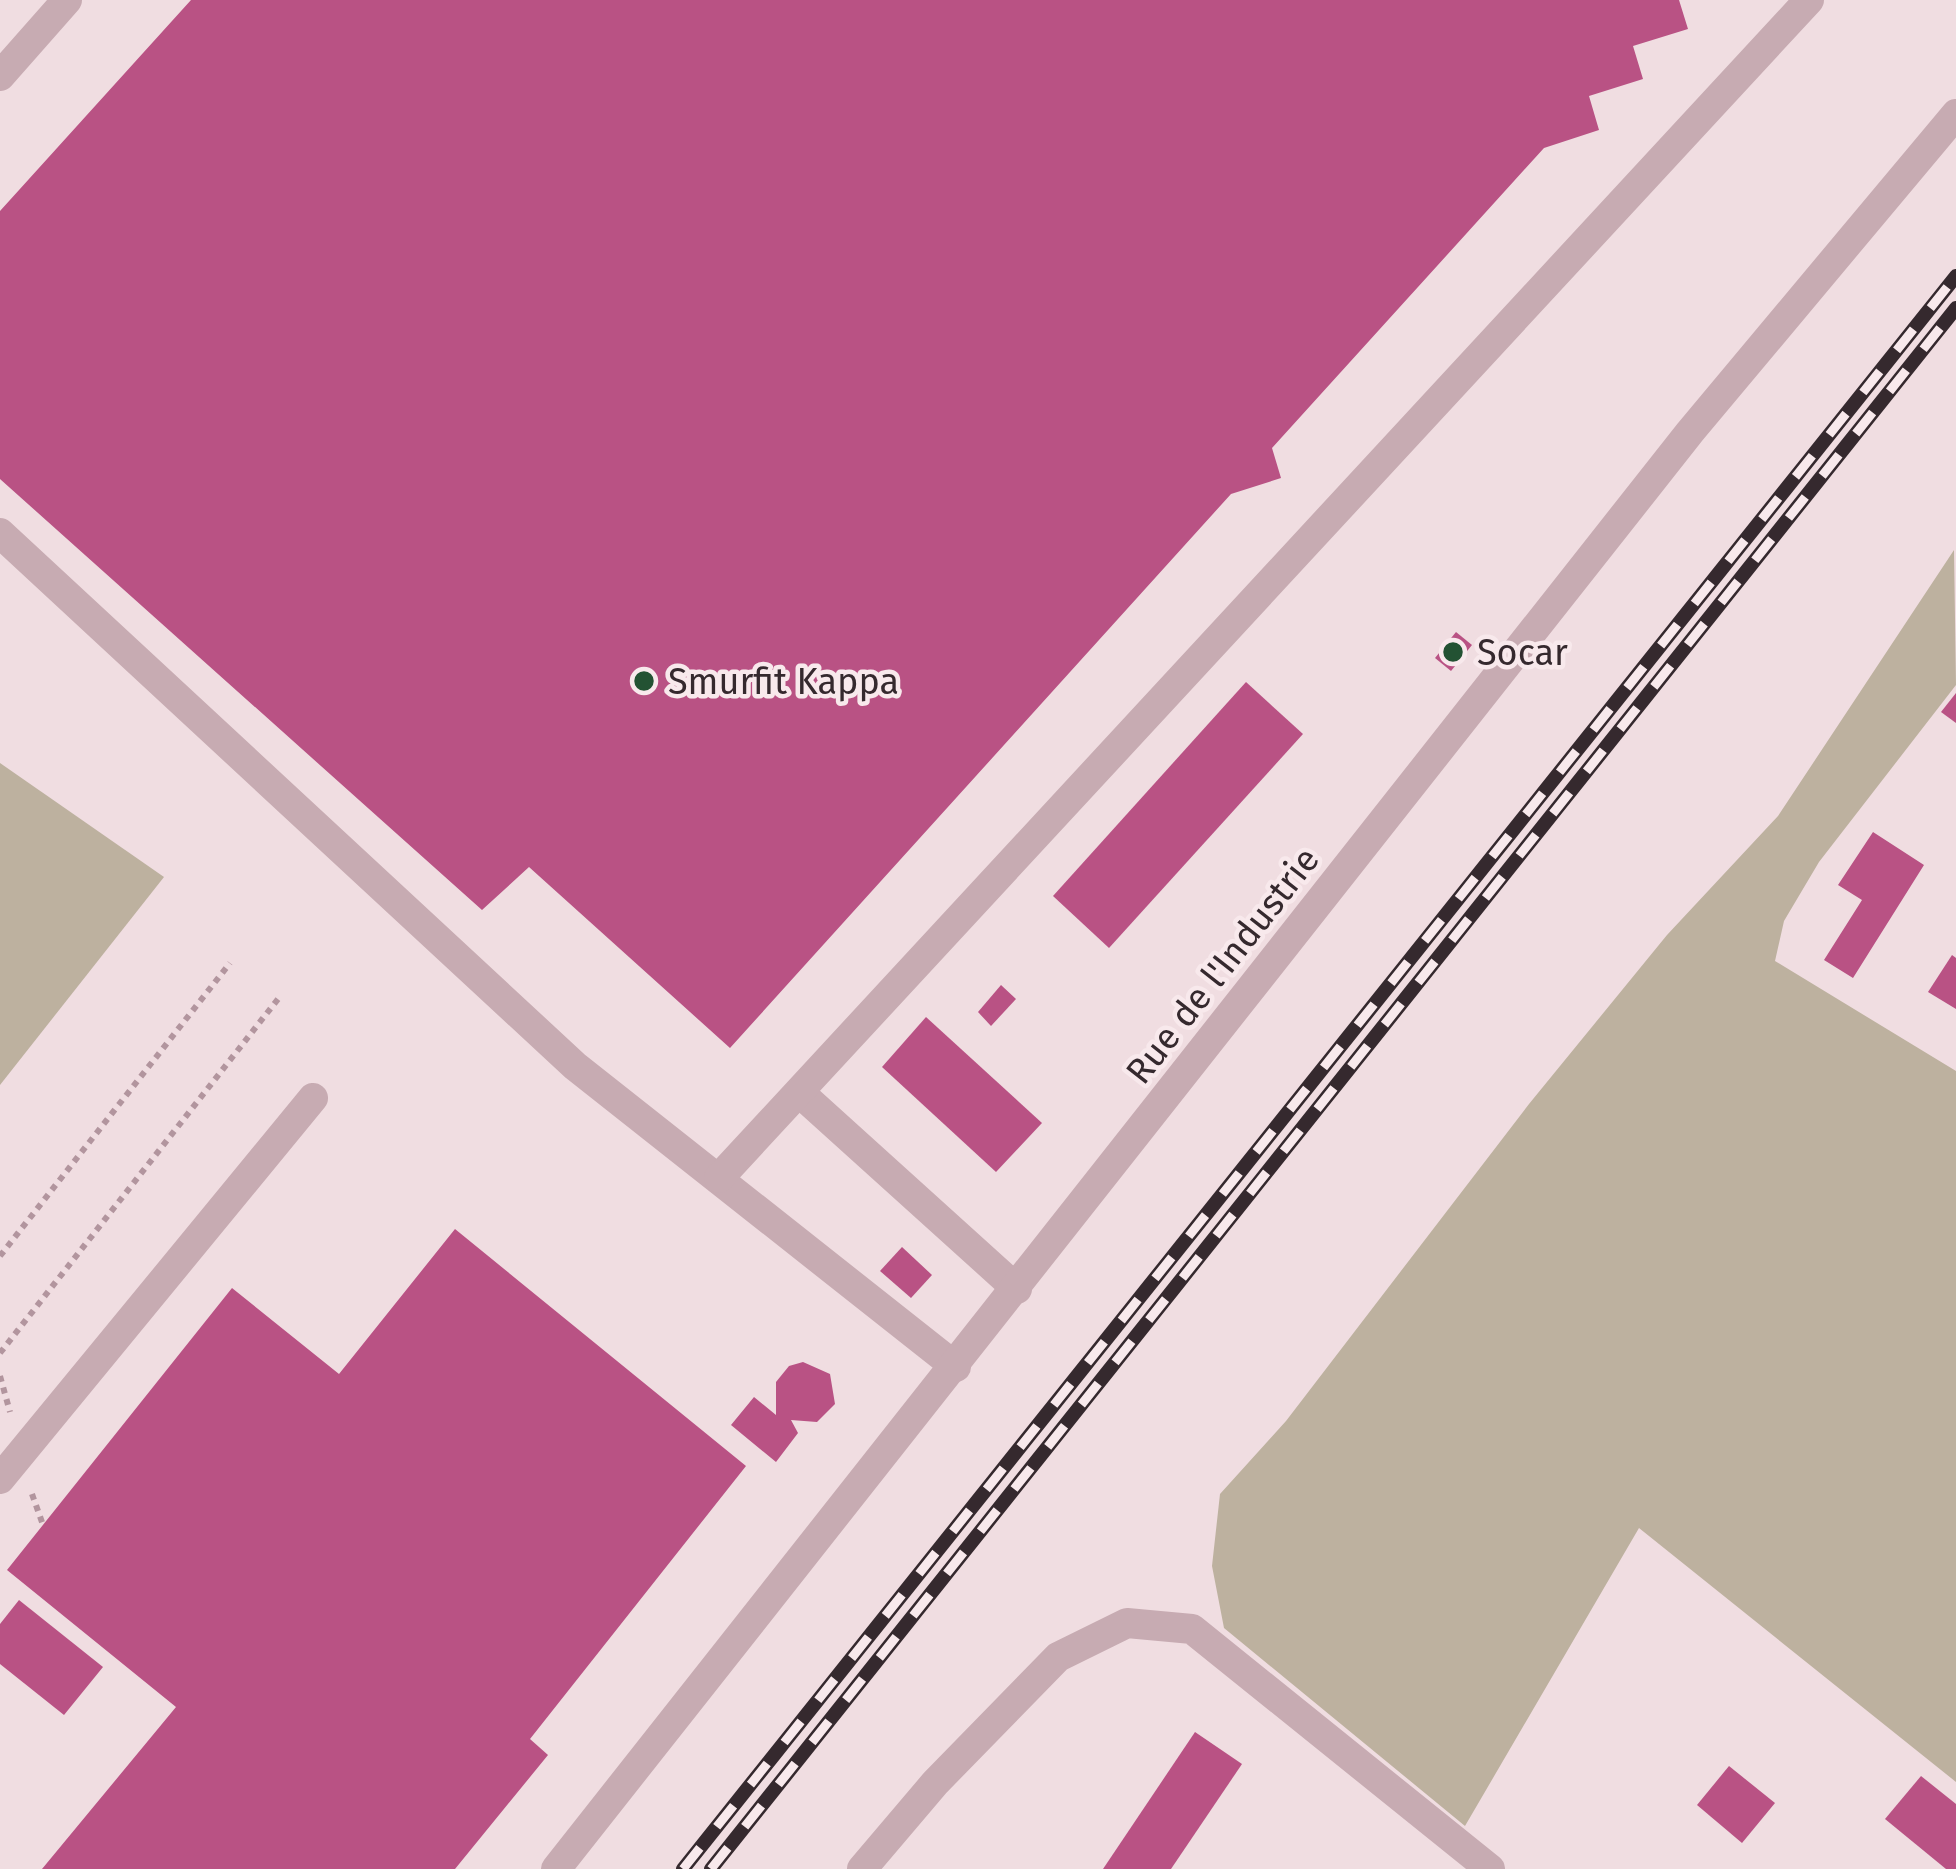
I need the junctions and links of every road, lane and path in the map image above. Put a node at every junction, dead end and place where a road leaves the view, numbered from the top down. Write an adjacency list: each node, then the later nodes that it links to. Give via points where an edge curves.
1 (67, 0): 3 (street)
2 (1809, 0): 8 (street)
3 (0, 76)
4 (1956, 114): 12 (street, Rue de l'Industrie, via 1690,432)
5 (0, 532): 10 (street, via 575,1066)
6 (230, 962): 11 (path)
7 (278, 999): 13 (path)
8 (800, 1093): 10 (street); 12 (street)
9 (313, 1098): 15 (street)
10 (719, 1178): 14 (street)
11 (0, 1256)
12 (1017, 1289): 14 (street, Rue de l'Industrie)
13 (0, 1353)
14 (956, 1367): 16 (street, Rue de l'Industrie)
15 (0, 1479)
16 (556, 1869)
17 (862, 1869): 18 (street, via 1058,1657 1127,1623 1192,1629)
18 (1490, 1869)

